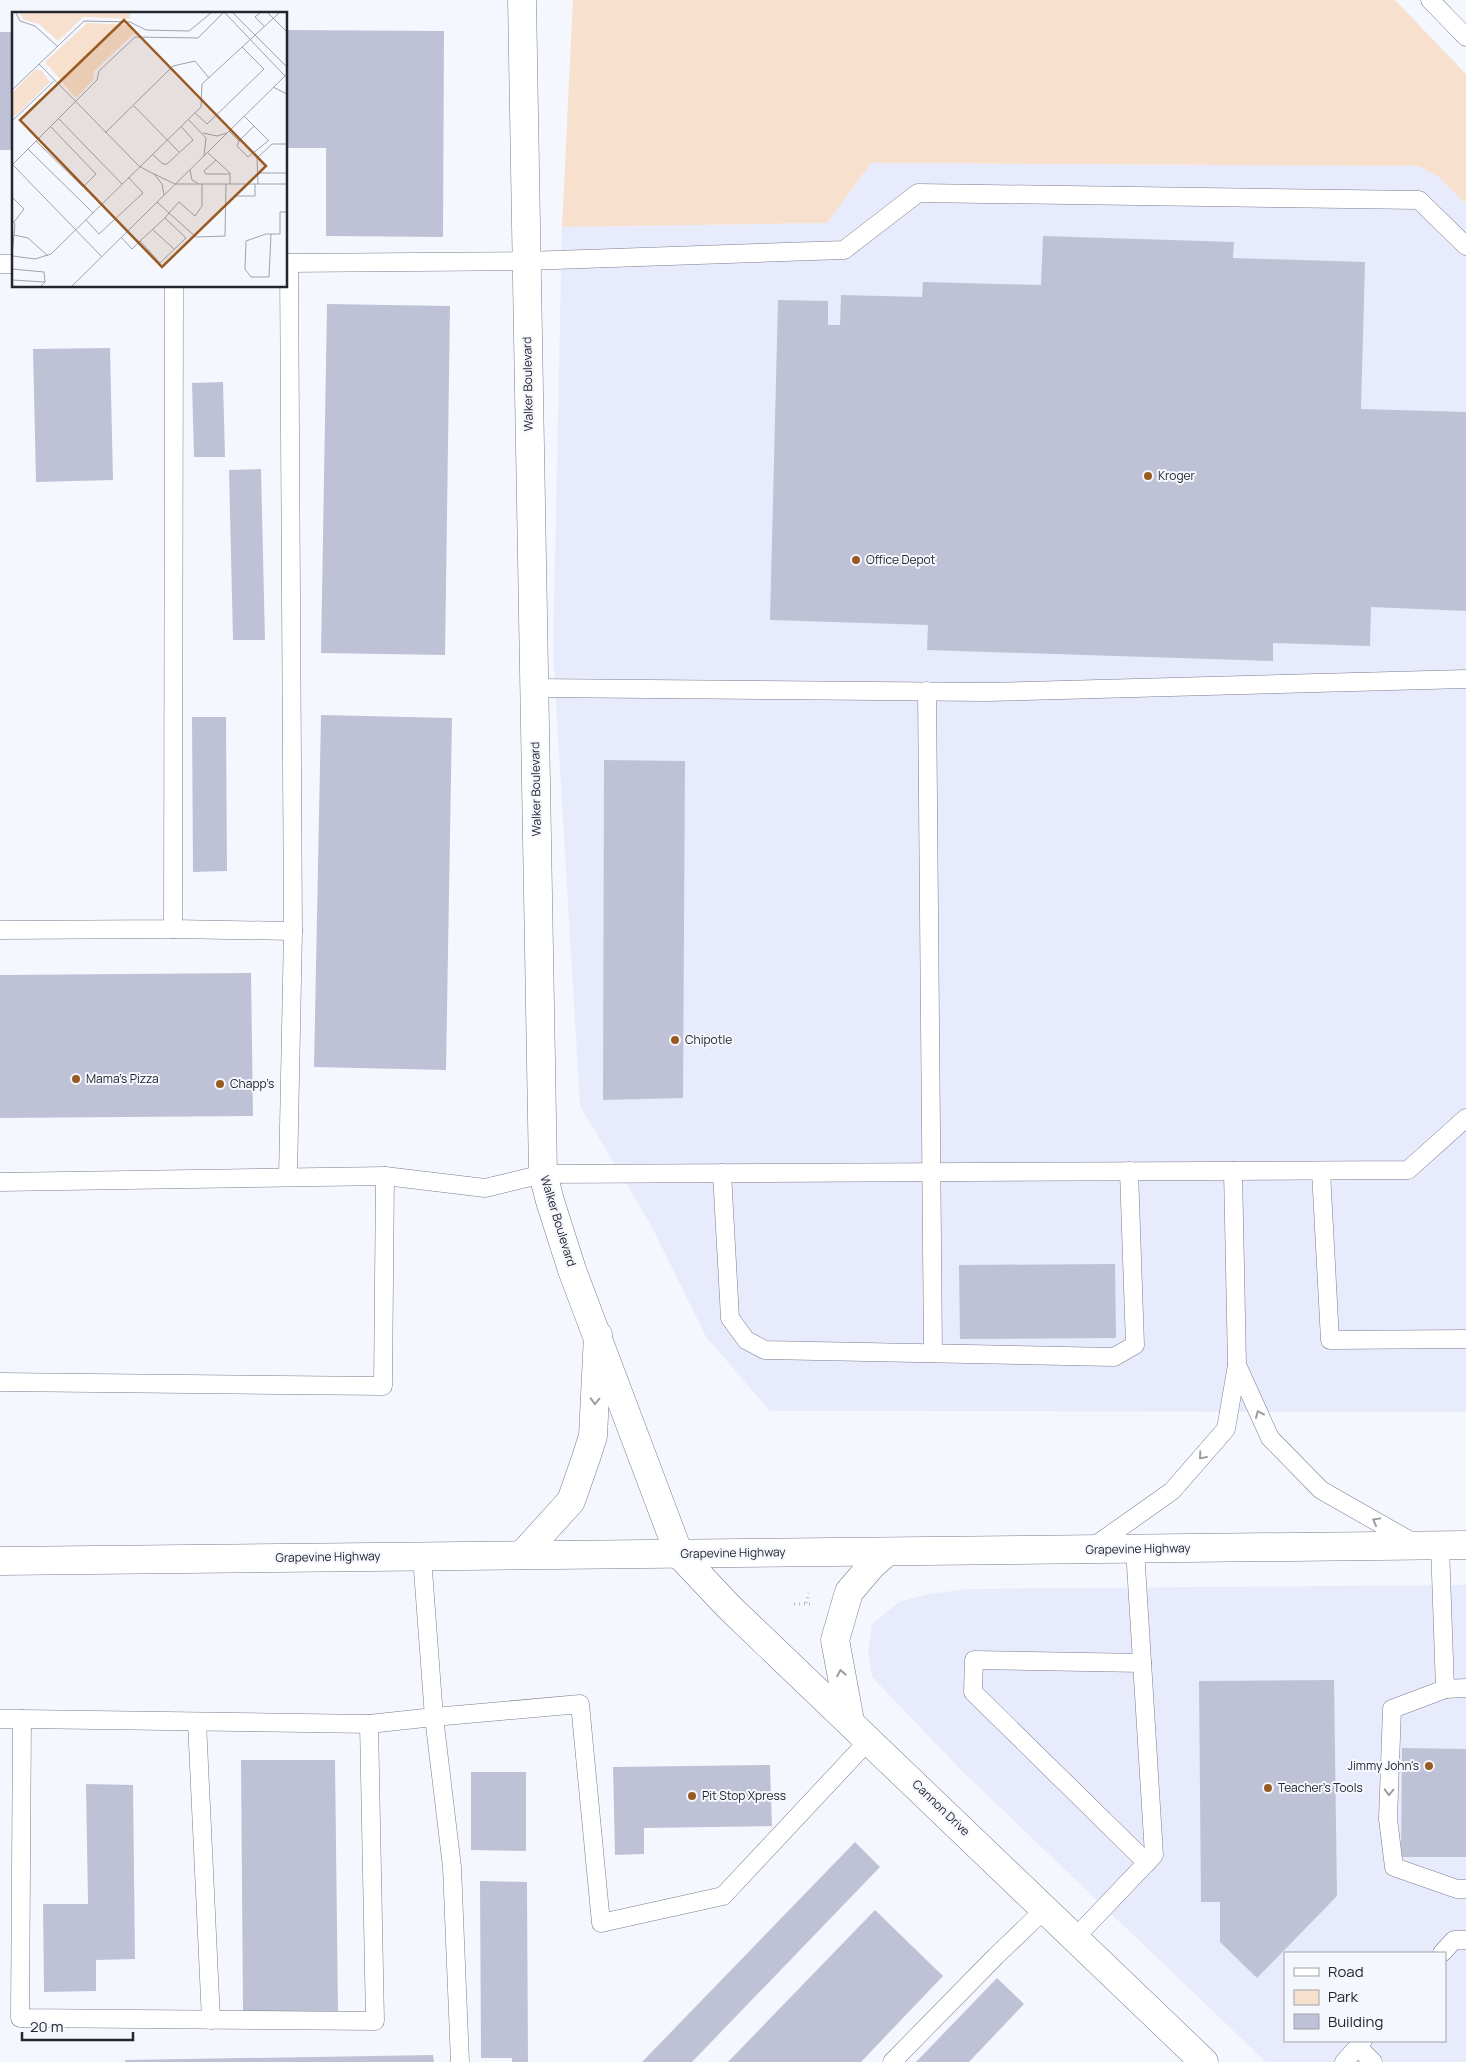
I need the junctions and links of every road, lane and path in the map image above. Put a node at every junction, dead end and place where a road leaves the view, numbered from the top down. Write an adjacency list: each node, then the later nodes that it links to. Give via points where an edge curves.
1 (522, 0): 5 (street, Walker Boulevard)
2 (1430, 0): 3 (lane)
3 (1466, 37)
4 (1466, 246): 5 (lane, via 1420,200 918,193 844,250)
5 (526, 261): 6 (lane); 9 (street, Walker Boulevard)
6 (288, 262): 13 (lane)
7 (174, 288): 11 (lane)
8 (1466, 679): 10 (lane)
9 (534, 688): 10 (lane); 20 (street, Walker Boulevard)
10 (927, 692): 18 (lane)
11 (173, 929): 12 (lane); 13 (lane)
12 (0, 930)
13 (293, 931): 22 (lane)
14 (1466, 1118): 17 (lane, via 1408,1170)
15 (1129, 1171): 16 (lane); 18 (lane); 26 (lane, via 1135,1345 1114,1357)
16 (1233, 1171): 17 (lane); 27 (lane)
17 (1320, 1171): 25 (lane, via 1330,1340)
18 (931, 1172): 19 (lane); 26 (lane)
19 (722, 1173): 20 (lane); 26 (lane, via 730,1318 746,1340 765,1350)
20 (543, 1174): 21 (lane, via 485,1188); 24 (street, Walker Boulevard, via 572,1270)
21 (386, 1176): 22 (lane); 28 (lane, via 383,1386)
22 (288, 1177): 23 (lane)
23 (0, 1182)
24 (598, 1335): 33 (street, Walker Boulevard); 34 (street, one-way to 34, via 593,1436 586,1458 570,1501)
25 (1466, 1339)
26 (933, 1353)
27 (1237, 1365): 29 (lane, one-way to 27, via 1321,1490 1270,1438); 30 (lane, one-way to 30, via 1226,1429 1172,1491)
28 (0, 1382)
29 (1441, 1545): 31 (street, Grapevine Highway); 41 (lane)
30 (1089, 1549): 31 (street, Grapevine Highway); 32 (street, Grapevine Highway)
31 (1135, 1549): 39 (lane)
32 (887, 1552): 33 (street, Grapevine Highway); 45 (street, one-way to 32, via 835,1640 850,1592)
33 (679, 1554): 34 (street, Grapevine Highway); 45 (street, Cannon Drive, via 729,1607)
34 (522, 1555): 35 (street, Grapevine Highway)
35 (422, 1557): 36 (street, Grapevine Highway); 42 (lane)
36 (0, 1562)
37 (809, 1593): 38 (path, via 806,1603)
38 (794, 1604)
39 (1142, 1663): 49 (lane, via 1154,1855); 49 (lane, via 974,1660 973,1692)
40 (1466, 1688): 41 (lane)
41 (1445, 1689): 50 (lane, one-way to 50, via 1392,1709 1388,1819 1394,1867 1457,1889)
42 (434, 1717): 47 (lane); 48 (lane, via 580,1704 600,1923 723,1896); 57 (lane, via 452,1867)
43 (0, 1719): 44 (lane)
44 (22, 1719): 46 (lane); 55 (lane, via 20,2018)
45 (850, 1721): 48 (street, Cannon Drive)
46 (197, 1722): 47 (lane); 55 (lane)
47 (370, 1724): 55 (lane, via 376,2021)
48 (869, 1740): 51 (street, Cannon Drive)
49 (1147, 1863): 52 (lane)
50 (1466, 1889)
51 (1045, 1909): 52 (street, Cannon Drive); 58 (lane)
52 (1075, 1938): 59 (street, Cannon Drive)
53 (1466, 1940): 54 (lane, via 1454,1940)
54 (1443, 1952)
55 (211, 2020)
56 (1360, 2044): 60 (lane); 61 (lane)
57 (460, 2062)
58 (892, 2062)
59 (1204, 2062)
60 (1344, 2062)
61 (1373, 2062)

